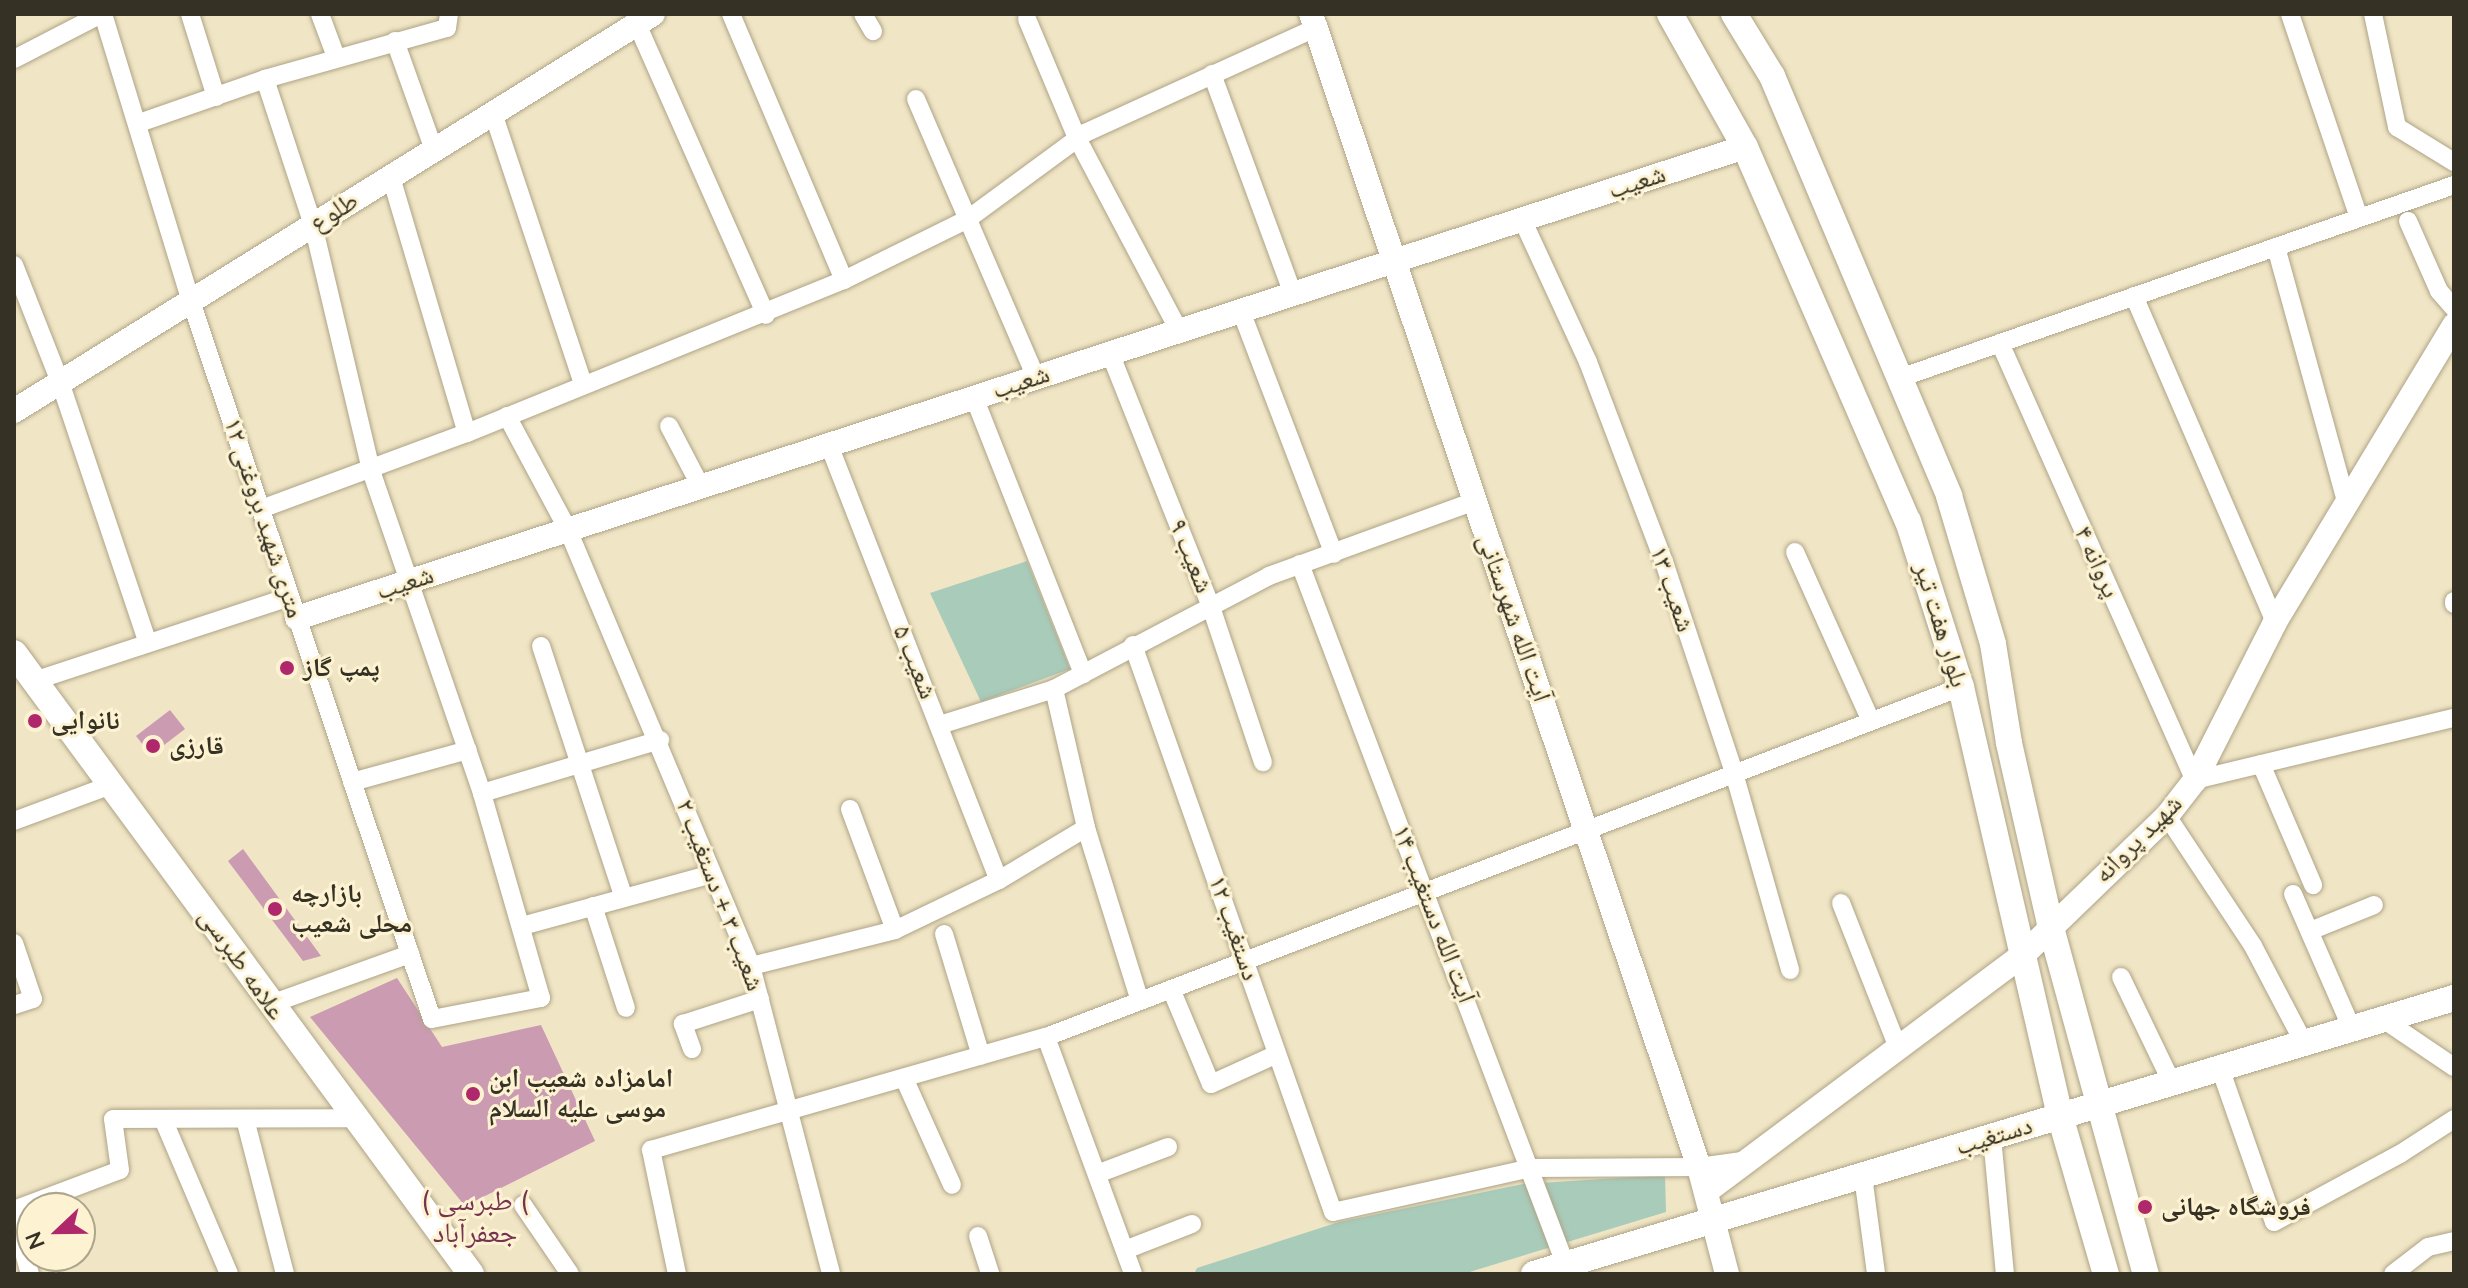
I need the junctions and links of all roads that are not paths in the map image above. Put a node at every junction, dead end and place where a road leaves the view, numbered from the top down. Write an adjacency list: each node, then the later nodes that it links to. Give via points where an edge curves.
1 (102, 14): 17 (street); 23 (street, ۱۲ متری شهید بروغنی)
2 (190, 14): 20 (street)
3 (320, 14): 16 (street)
4 (449, 14): 15 (street, via 447,28)
5 (731, 14): 38 (street)
6 (863, 14): 14 (street)
7 (1670, 14): 25 (main road, بلوار هفت تیر)
8 (1734, 14): 50 (main road, بلوار هفت تیر, via 1772,76)
9 (2290, 14): 30 (street)
10 (2373, 14): 27 (street, via 2397,127)
11 (645, 19): 22 (street, طلوع); 44 (street)
12 (1027, 19): 24 (street)
13 (1313, 21): 18 (street); 36 (street, آیت الله شهرستانی)
14 (873, 31)
15 (395, 41): 16 (street); 26 (street)
16 (336, 57): 19 (street)
17 (14, 59)
18 (1212, 74): 24 (street); 39 (street)
19 (265, 79): 20 (street); 34 (street)
20 (216, 97): 23 (street)
21 (916, 99): 31 (street)
22 (493, 113): 26 (street, طلوع); 52 (street)
23 (139, 123): 41 (street, ۱۲ متری شهید بروغنی)
24 (1077, 138): 31 (street); 46 (street)
25 (1745, 147): 32 (street, شعیب); 78 (main road, بلوار هفت تیر, via 1908,521)
26 (434, 150): 28 (street, طلوع)
27 (2454, 162)
28 (391, 177): 34 (street, طلوع); 57 (street)
29 (2454, 185): 30 (street)
30 (2359, 218): 35 (street)
31 (968, 219): 38 (street); 49 (street)
32 (1522, 219): 36 (street, شعیب); 90 (street, شعیب ۱۳, via 1588,362 1664,562)
33 (2408, 221): 42 (street, via 2439,291)
34 (313, 225): 41 (street, طلوع); 59 (street)
35 (2276, 247): 40 (street); 62 (street)
36 (1394, 261): 39 (street, شعیب); 61 (street, آیت الله شهرستانی)
37 (14, 265): 51 (street)
38 (844, 280): 44 (street)
39 (1293, 294): 43 (street, شعیب)
40 (2134, 296): 47 (street); 71 (street)
41 (191, 301): 51 (street, طلوع); 63 (street, ۱۲ متری شهید بروغنی)
42 (2454, 308)
43 (1241, 311): 46 (street, شعیب); 66 (street)
44 (766, 315): 52 (street)
45 (2454, 325): 62 (street, شهید پروانه)
46 (1179, 331): 48 (street, شعیب)
47 (2000, 343): 50 (street); 91 (street, پروانه ۴)
48 (1110, 353): 49 (street, شعیب); 69 (street, شعیب ۹)
49 (1036, 377): 53 (street, شعیب)
50 (1897, 379): 84 (main road, بلوار هفت تیر, via 1949,496 1993,644)
51 (60, 382): 54 (street, طلوع); 72 (street)
52 (583, 384): 55 (street)
53 (974, 397): 58 (street, شعیب); 76 (street)
54 (14, 411)
55 (507, 416): 57 (street); 64 (street, شعیب ۳ + دستغیب ۲)
56 (669, 426): 60 (street)
57 (467, 433): 59 (street)
58 (829, 445): 60 (street, شعیب); 82 (street, شعیب ۵)
59 (371, 470): 63 (street); 68 (street)
60 (701, 487): 64 (street, شعیب)
61 (1475, 501): 66 (street); 99 (street, آیت الله شهرستانی)
62 (2346, 502): 71 (street, شهید پروانه)
63 (261, 509): 70 (street, ۱۲ متری شهید بروغنی)
64 (568, 530): 68 (street, شعیب); 83 (street, شعیب ۳ + دستغیب ۲)
65 (1795, 552): 81 (street)
66 (1334, 554): 67 (street)
67 (1300, 564): 69 (street); 103 (street, آیت الله دستغیب ۱۴)
68 (412, 580): 70 (street, شعیب); 86 (street)
69 (1210, 604): 73 (street); 87 (street, شعیب ۹)
70 (294, 608): 72 (street); 92 (street, ۱۲ متری شهید بروغنی)
71 (2275, 622): 91 (street, شهید پروانه)
72 (147, 641): 77 (street)
73 (1133, 645): 76 (street); 117 (street, دستغیب ۱۲)
74 (541, 646): 88 (street)
75 (14, 653): 77 (main road, علامه طبرسی)
76 (1083, 674): 79 (street)
77 (34, 681): 93 (main road, علامه طبرسی)
78 (1961, 687): 81 (street); 85 (main road, بلوار هفت تیر)
79 (1054, 689): 82 (street); 98 (street)
80 (2454, 718): 89 (street)
81 (1871, 721): 90 (street)
82 (940, 725): 101 (street, شعیب ۵)
83 (660, 740): 88 (street); 100 (street, شعیب ۳ + دستغیب ۲)
84 (2009, 743): 85 (main road); 109 (main road, بلوار هفت تیر)
85 (1973, 749): 116 (main road, بلوار هفت تیر)
86 (468, 750): 92 (street); 94 (street)
87 (1263, 762)
88 (580, 764): 94 (street); 105 (street)
89 (2261, 764): 91 (street); 102 (street)
90 (1734, 773): 99 (street); 119 (street, شعیب ۱۳)
91 (2195, 780): 96 (street, شهید پروانه)
92 (352, 782): 115 (street, ۱۲ متری شهید بروغنی)
93 (111, 785): 97 (street); 125 (main road, علامه طبرسی)
94 (482, 793): 110 (street)
95 (850, 809): 111 (street)
96 (2167, 816): 109 (street, شهید پروانه); 131 (street, via 2253,946)
97 (14, 821)
98 (1086, 828): 101 (street); 124 (street)
99 (1586, 830): 103 (street); 150 (street, آیت الله شهرستانی)
100 (712, 874): 105 (street); 118 (street, شعیب ۳ + دستغیب ۲)
101 (999, 880): 111 (street)
102 (2313, 885)
103 (1425, 892): 117 (street); 151 (street, آیت الله دستغیب ۱۴)
104 (2293, 894): 112 (street)
105 (624, 898): 108 (street)
106 (1841, 903): 132 (street)
107 (2374, 905): 112 (street)
108 (593, 906): 110 (street); 127 (street)
109 (2050, 924): 116 (street, شهید پروانه); 140 (main road, بلوار هفت تیر)
110 (522, 926): 115 (street, ۱۲ متری شهید بروغنی, via 541,998 432,1019)
111 (895, 930): 118 (street)
112 (2310, 931): 129 (street)
113 (944, 934): 135 (street)
114 (14, 943): 126 (street, via 33,999)
115 (410, 954): 125 (street)
116 (2023, 955): 132 (street, شهید پروانه); 142 (main road, بلوار هفت تیر)
117 (1246, 960): 121 (street); 134 (street, دستغیب ۱۲)
118 (751, 966): 123 (street, شعیب ۳ + دستغیب ۲)
119 (1790, 970)
120 (2121, 977): 139 (street)
121 (1171, 989): 124 (street); 134 (street, via 1211,1084)
122 (2454, 998): 128 (main road, دستغیب)
123 (760, 999): 133 (street, via 683,1024); 141 (street, شعیب ۳ + دستغیب ۲)
124 (1140, 1001): 130 (street)
125 (271, 1004): 143 (main road, علامه طبرسی)
126 (14, 1005)
127 (626, 1008)
128 (2383, 1019): 129 (main road, دستغیب); 136 (street)
129 (2352, 1029): 131 (main road, دستغیب)
130 (1046, 1037): 135 (street); 152 (street)
131 (2304, 1043): 137 (main road, دستغیب)
132 (1898, 1048): 149 (street, شهید پروانه)
133 (692, 1049)
134 (1277, 1054): 151 (street, دستغیب ۱۲, via 1333,1212)
135 (981, 1056): 138 (street)
136 (2454, 1067)
137 (2220, 1068): 139 (main road, دستغیب); 146 (street, via 2274,1222)
138 (904, 1078): 141 (street); 154 (street)
139 (2172, 1083): 140 (main road, دستغیب)
140 (2100, 1104): 142 (main road, دستغیب); 178 (main road, بلوار هفت تیر)
141 (790, 1110): 169 (street, via 651,1150); 170 (street, شعیب ۳ + دستغیب ۲)
142 (2060, 1116): 147 (main road, دستغیب); 177 (main road, بلوار هفت تیر)
143 (351, 1118): 145 (street); 167 (main road, علامه طبرسی)
144 (163, 1119): 145 (street); 157 (street, via 113,1119 120,1170); 165 (street)
145 (245, 1119): 166 (street)
146 (2454, 1119)
147 (1992, 1137): 153 (main road, دستغیب); 176 (street)
148 (1168, 1147): 152 (street)
149 (1749, 1160): 150 (street); 155 (street, شهید پروانه)
150 (1699, 1167): 151 (street); 155 (street, آیت الله شهرستانی)
151 (1531, 1168): 163 (street, آیت الله دستغیب ۱۴)
152 (1097, 1174): 162 (street)
153 (1863, 1176): 158 (main road, دستغیب); 175 (street)
154 (952, 1185)
155 (1707, 1191): 158 (street, آیت الله شهرستانی)
156 (523, 1205): 168 (street)
157 (14, 1213): 164 (street)
158 (1716, 1223): 163 (main road, دستغیب); 174 (street, آیت الله شهرستانی)
159 (1192, 1224): 162 (street)
160 (978, 1236): 171 (street)
161 (2454, 1241): 179 (street, via 2428,1247)
162 (1125, 1250): 172 (street)
163 (1568, 1269): 173 (main road, دستغیب)
164 (30, 1274)
165 (229, 1274)
166 (285, 1274)
167 (471, 1274)
168 (570, 1274)
169 (677, 1274)
170 (831, 1274)
171 (990, 1274)
172 (1133, 1274)
173 (1534, 1274)
174 (1727, 1274)
175 (1876, 1274)
176 (2005, 1274)
177 (2106, 1274)
178 (2146, 1274)
179 (2393, 1274)

